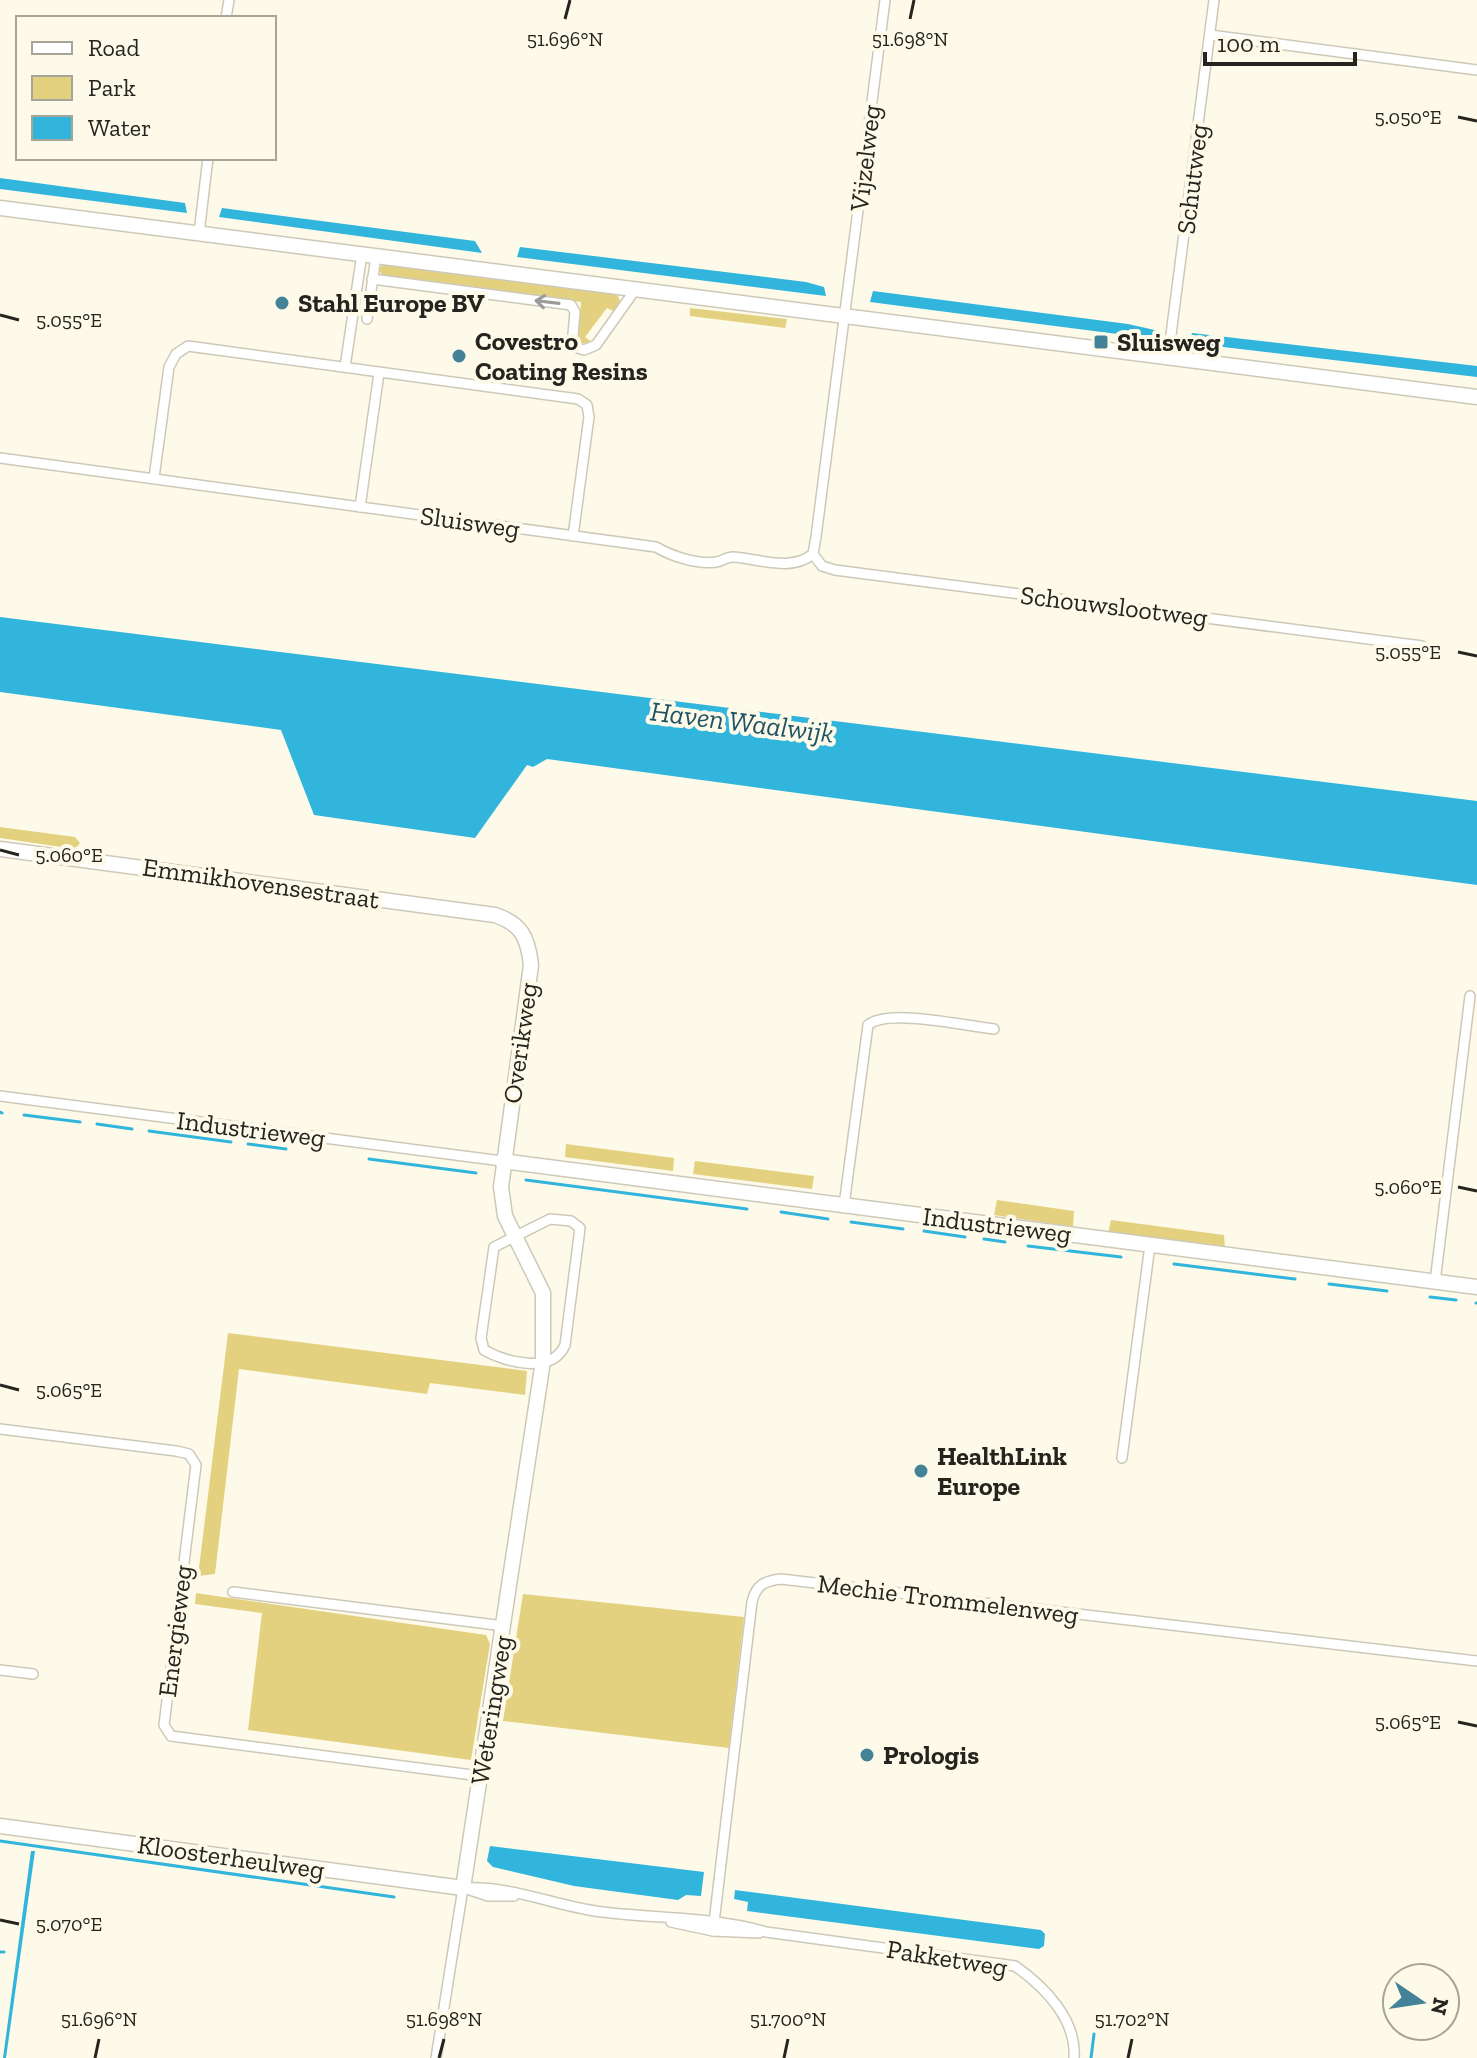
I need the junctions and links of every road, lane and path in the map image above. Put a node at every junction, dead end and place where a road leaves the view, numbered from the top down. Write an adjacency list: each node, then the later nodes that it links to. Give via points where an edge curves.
1 (885, 0): 11 (street, Vijzelweg)
2 (1214, 0): 3 (street, Schutweg)
3 (1210, 35): 4 (street); 13 (street, Schutweg)
4 (1477, 70)
5 (208, 160): 7 (street)
6 (0, 208): 7 (street)
7 (199, 233): 8 (street)
8 (369, 255): 9 (street); 10 (street); 14 (street)
9 (372, 279): 10 (street, one-way to 9, via 596,345 584,350 572,346 571,305); 12 (street)
10 (635, 290): 11 (street)
11 (845, 317): 13 (street); 21 (street)
12 (367, 319)
13 (1168, 358): 16 (street)
14 (345, 367): 15 (street); 18 (street, via 188,346 169,367)
15 (379, 373): 19 (street); 20 (street, via 578,399 587,405)
16 (1477, 397)
17 (0, 458): 18 (street, Sluisweg)
18 (154, 478): 19 (street, Sluisweg)
19 (360, 507): 20 (street, Sluisweg)
20 (573, 536): 21 (street, via 656,547 670,555 716,562 728,557 790,564)
21 (813, 554): 22 (street, Schouwslootweg, via 822,566 835,570)
22 (1422, 646)
23 (0, 849): 24 (street, Emmikhovensestraat, via 495,915)
24 (519, 927): 28 (street, Overikweg, via 528,941 531,965)
25 (1470, 996): 32 (street)
26 (994, 1029): 29 (street, via 894,1017 868,1025)
27 (0, 1096): 28 (street, Industrieweg)
28 (502, 1161): 29 (street, Industrieweg); 30 (street, via 505,1216)
29 (844, 1205): 31 (street, Industrieweg)
30 (514, 1235): 34 (street, via 543,1293); 34 (street, via 494,1247 481,1338 484,1350 497,1358 532,1365); 34 (street, via 550,1219 571,1221 580,1228 565,1345)
31 (1150, 1245): 32 (street, Industrieweg); 36 (street)
32 (1435, 1282): 33 (street, Industrieweg)
33 (1477, 1287)
34 (543, 1361): 38 (street, Weteringweg)
35 (0, 1429): 42 (street, Energieweg, via 176,1451 189,1454 196,1465 164,1725 171,1736)
36 (1122, 1458)
37 (233, 1592): 38 (street, Energieweg)
38 (504, 1626): 42 (street, Weteringweg)
39 (1477, 1661): 45 (street, Mechie Trommelenweg, via 766,1581 755,1589 752,1602)
40 (0, 1670): 41 (street)
41 (33, 1674)
42 (480, 1776): 44 (street, Weteringweg)
43 (0, 1826): 44 (street, Kloosterheulweg)
44 (463, 1888): 45 (street, via 488,1896 521,1896); 46 (street, Weteringweg)
45 (714, 1927): 47 (street, Pakketweg, via 1015,1966 1031,1977 1073,2030)
46 (436, 2058)
47 (1074, 2058)

